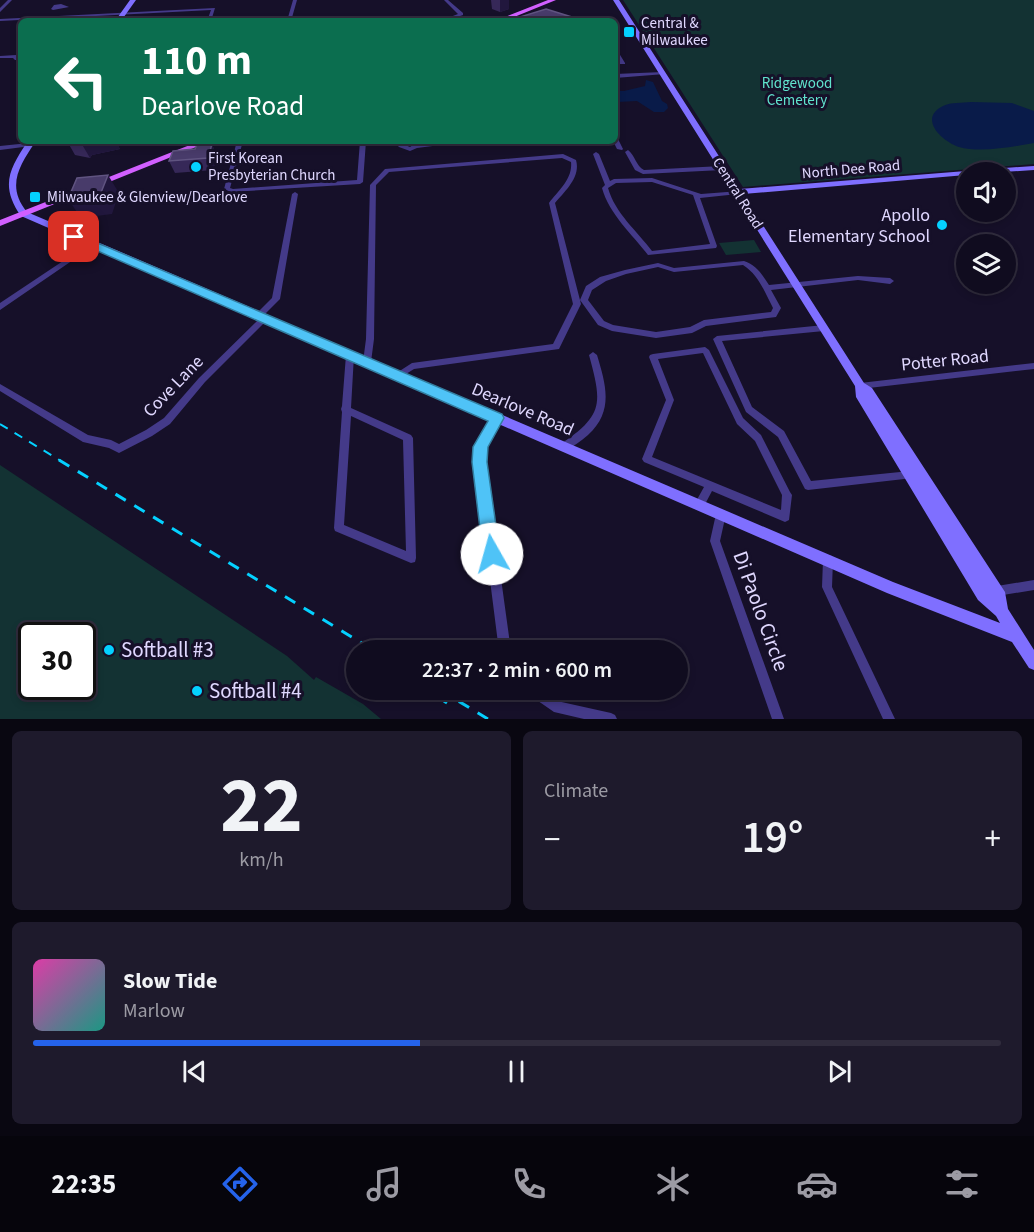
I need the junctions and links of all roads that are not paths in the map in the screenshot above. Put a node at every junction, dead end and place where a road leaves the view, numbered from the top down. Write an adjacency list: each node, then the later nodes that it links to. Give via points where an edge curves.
1 (10, 0): 9 (street)
2 (133, 0): 13 (main road)
3 (188, 0): 11 (street)
4 (295, 0): 18 (street)
5 (446, 0): 19 (street, via 461,14)
6 (554, 0): 12 (main road); 20 (main road)
7 (565, 0): 12 (main road)
8 (616, 0): 26 (main road, Central Road)
9 (0, 10)
10 (58, 10): 14 (street)
11 (182, 10): 13 (street); 17 (street, via 214,9)
12 (534, 12): 21 (main road)
13 (123, 14): 15 (street); 16 (main road)
14 (50, 18)
15 (70, 18)
16 (120, 18)
17 (210, 18)
18 (290, 18)
19 (450, 18)
20 (506, 18)
21 (518, 18)
22 (18, 19): 23 (street)
23 (0, 20)
24 (0, 57): 25 (street)
25 (18, 59)
26 (663, 73): 27 (street); 41 (main road, Central Road)
27 (618, 76)
28 (25, 144): 37 (street)
29 (30, 144): 49 (main road, via 8,180 7,191)
30 (184, 144): 49 (main road)
31 (199, 144): 49 (main road)
32 (239, 144): 33 (street, via 227,189 233,191 360,182)
33 (363, 144)
34 (432, 144): 36 (street)
35 (618, 144): 38 (street)
36 (416, 146)
37 (0, 148)
38 (620, 149)
39 (628, 152): 41 (street, via 643,172)
40 (596, 154): 45 (street)
41 (722, 168): 46 (main road, Central Road)
42 (1034, 168): 43 (main road)
43 (1016, 169)
44 (956, 174): 46 (main road, North Dee Road)
45 (609, 183): 48 (street, via 652,180); 48 (street, via 605,188 607,196 650,254 714,246)
46 (738, 192): 48 (street); 54 (main road, Central Road)
47 (295, 194): 57 (street, Cove Lane, via 276,299)
48 (696, 195)
49 (20, 212): 50 (main road); 51 (main road); 52 (main road, Dearlove Road)
50 (0, 216)
51 (0, 223)
52 (92, 244): 56 (street); 57 (main road, Dearlove Road)
53 (890, 281): 54 (street, via 858,278)
54 (795, 284): 55 (street); 58 (main road, Central Road)
55 (766, 288): 55 (street, via 777,308 773,315 704,323 692,330 656,335 600,323 584,300 589,288 603,279 658,265 674,270 744,263)
56 (0, 307)
57 (262, 317): 59 (main road, Dearlove Road); 65 (street, Cove Lane, via 167,421 119,449 86,439)
58 (824, 328): 64 (main road, Central Road); 69 (street, via 717,339 749,409 782,434 808,486)
59 (350, 355): 61 (main road, Dearlove Road); 66 (street)
60 (593, 355): 68 (street, via 603,389 599,415 583,436)
61 (367, 362): 63 (main road, Dearlove Road); 63 (street, via 373,184 387,170 563,156 574,161 574,174 552,203 577,304 556,347 412,366)
62 (1034, 366): 64 (street, Potter Road)
63 (398, 376): 67 (main road, Dearlove Road)
64 (860, 386): 69 (main road, Central Road, via 860,394); 75 (main road, Central Road, via 868,391)
65 (0, 387)
66 (345, 409): 66 (street, via 339,528 411,558 408,438)
67 (497, 418): 68 (main road, Dearlove Road); 78 (street, via 481,447 480,462)
68 (564, 447): 71 (main road, Dearlove Road)
69 (910, 475): 76 (main road, Central Road, via 983,595)
70 (709, 487): 70 (street, via 785,517 787,495 758,438 740,421 705,351 653,357 670,400 647,459); 71 (street)
71 (699, 505): 72 (main road, Dearlove Road)
72 (721, 514): 73 (main road, Dearlove Road); 82 (street, Di Paolo Circle, via 715,541)
73 (828, 560): 77 (main road, Dearlove Road); 83 (street, via 827,587)
74 (1034, 585): 75 (street)
75 (997, 591): 76 (main road, Central Road)
76 (1001, 611): 77 (main road, Central Road)
77 (1018, 637): 79 (main road, Central Road)
78 (504, 640)
79 (1034, 663)
80 (546, 700): 81 (street, via 554,706)
81 (610, 719)
82 (778, 719)
83 (889, 719)

